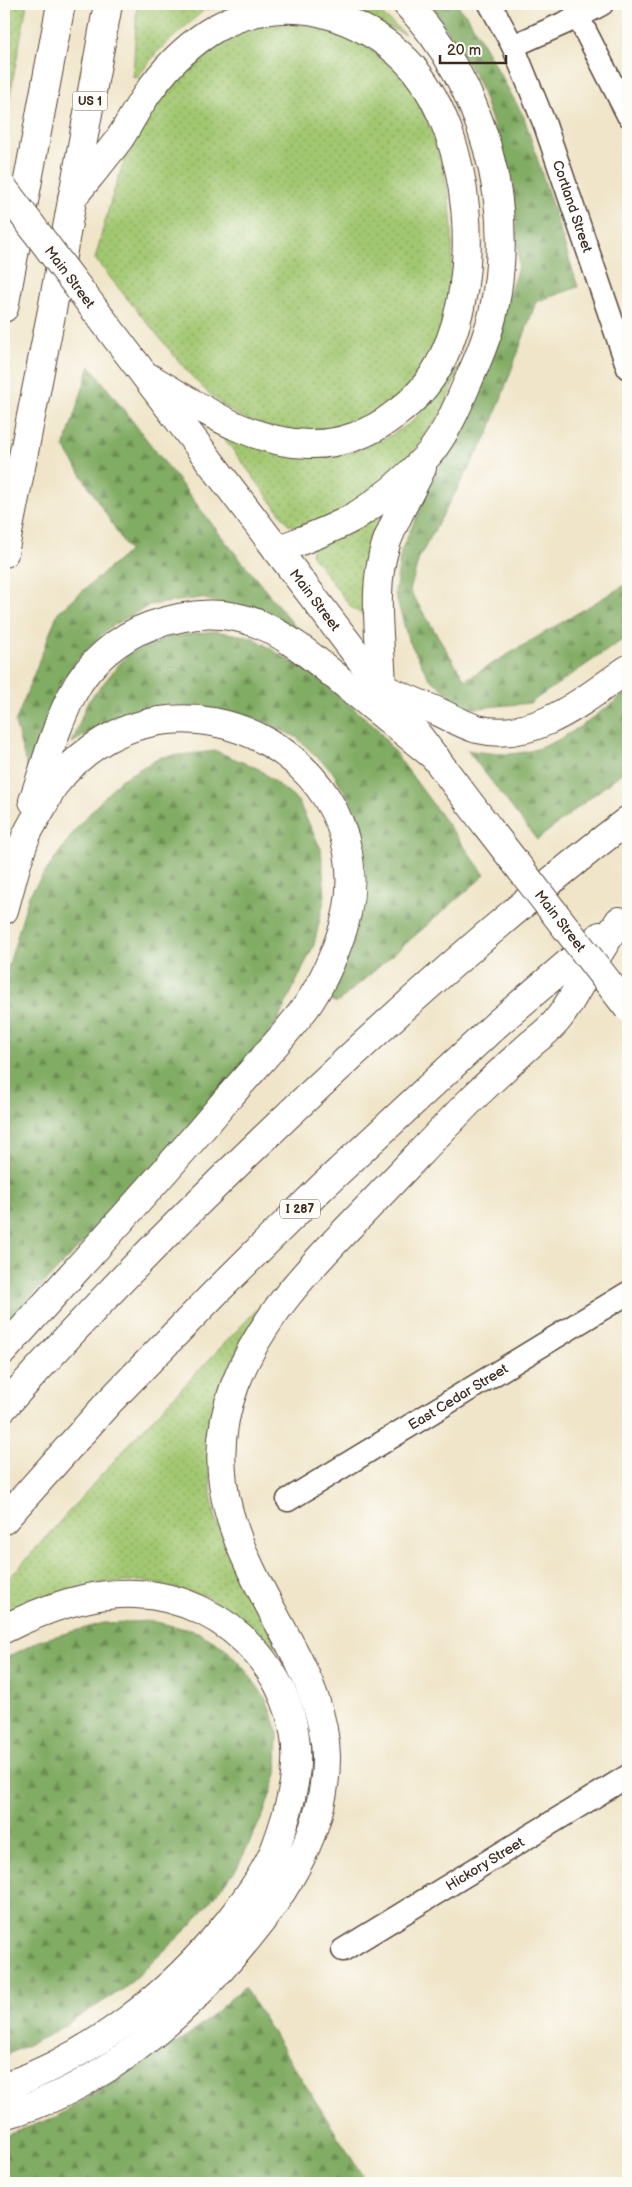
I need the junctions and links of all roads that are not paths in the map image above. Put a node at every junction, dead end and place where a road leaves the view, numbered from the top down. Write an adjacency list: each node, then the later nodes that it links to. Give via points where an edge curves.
1 (61, 4): 10 (main road)
2 (108, 4): 9 (main road, US 1)
3 (407, 4): 14 (main road, via 432,34 462,80 485,137 498,203 500,238 494,309 482,348 450,421)
4 (490, 4): 6 (street, Cortland Street)
5 (585, 10): 6 (street); 7 (street)
6 (513, 46): 12 (street, Cortland Street, via 545,125)
7 (628, 115)
8 (4, 189): 13 (main road, Main Street, bridge)
9 (72, 198): 13 (main road, via 120,137 152,86 190,45 245,15 272,9 297,9 323,13 355,24 382,39 404,58 429,90 441,113 453,146 466,213 465,277 454,332 440,363 418,395 379,427 355,437 308,444 263,438); 16 (main road, US 1)
10 (10, 250): 11 (main road)
11 (4, 308)
12 (628, 368)
13 (148, 378): 15 (main road, Main Street)
14 (429, 453): 15 (main road, via 390,490 353,518); 18 (main road, via 394,524 380,569 378,601)
15 (277, 550): 18 (main road, Main Street)
16 (4, 553)
17 (628, 669): 18 (main road, via 553,720 516,731 496,732 477,728)
18 (382, 688): 19 (main road, Main Street)
19 (436, 758): 21 (main road, via 294,642 235,616 190,615 144,628 114,646 72,693 28,814); 24 (main road, Main Street, bridge)
20 (628, 820): 27 (main road, via 488,932 306,1099 209,1191)
21 (27, 835): 22 (main road); 26 (main road, via 54,785 92,749 119,734 148,724 202,720 241,730 276,746 304,768 331,805 342,828 349,855 351,885 347,915 338,944 307,1006 205,1126)
22 (4, 910)
23 (624, 917): 29 (main road, I 287, via 565,964 322,1187 109,1402); 34 (main road, via 558,1020 476,1095 291,1291 261,1332 235,1384 222,1444 221,1473 227,1508 234,1534 306,1676 316,1701 326,1755 324,1782 304,1852 282,1891 236,1954 171,2019 141,2044 64,2094)
24 (628, 1008)
25 (628, 1293): 28 (street, East Cedar Street)
26 (4, 1350)
27 (4, 1407)
28 (288, 1500)
29 (4, 1520)
30 (4, 1629): 33 (main road, via 62,1605 115,1594 159,1596 200,1609 234,1630 266,1663 288,1705 296,1750 294,1781 274,1850 241,1906 220,1933 153,2000 101,2039 42,2072)
31 (628, 1776): 32 (street, Hickory Street)
32 (343, 1950)
33 (4, 2087)
34 (4, 2115)

